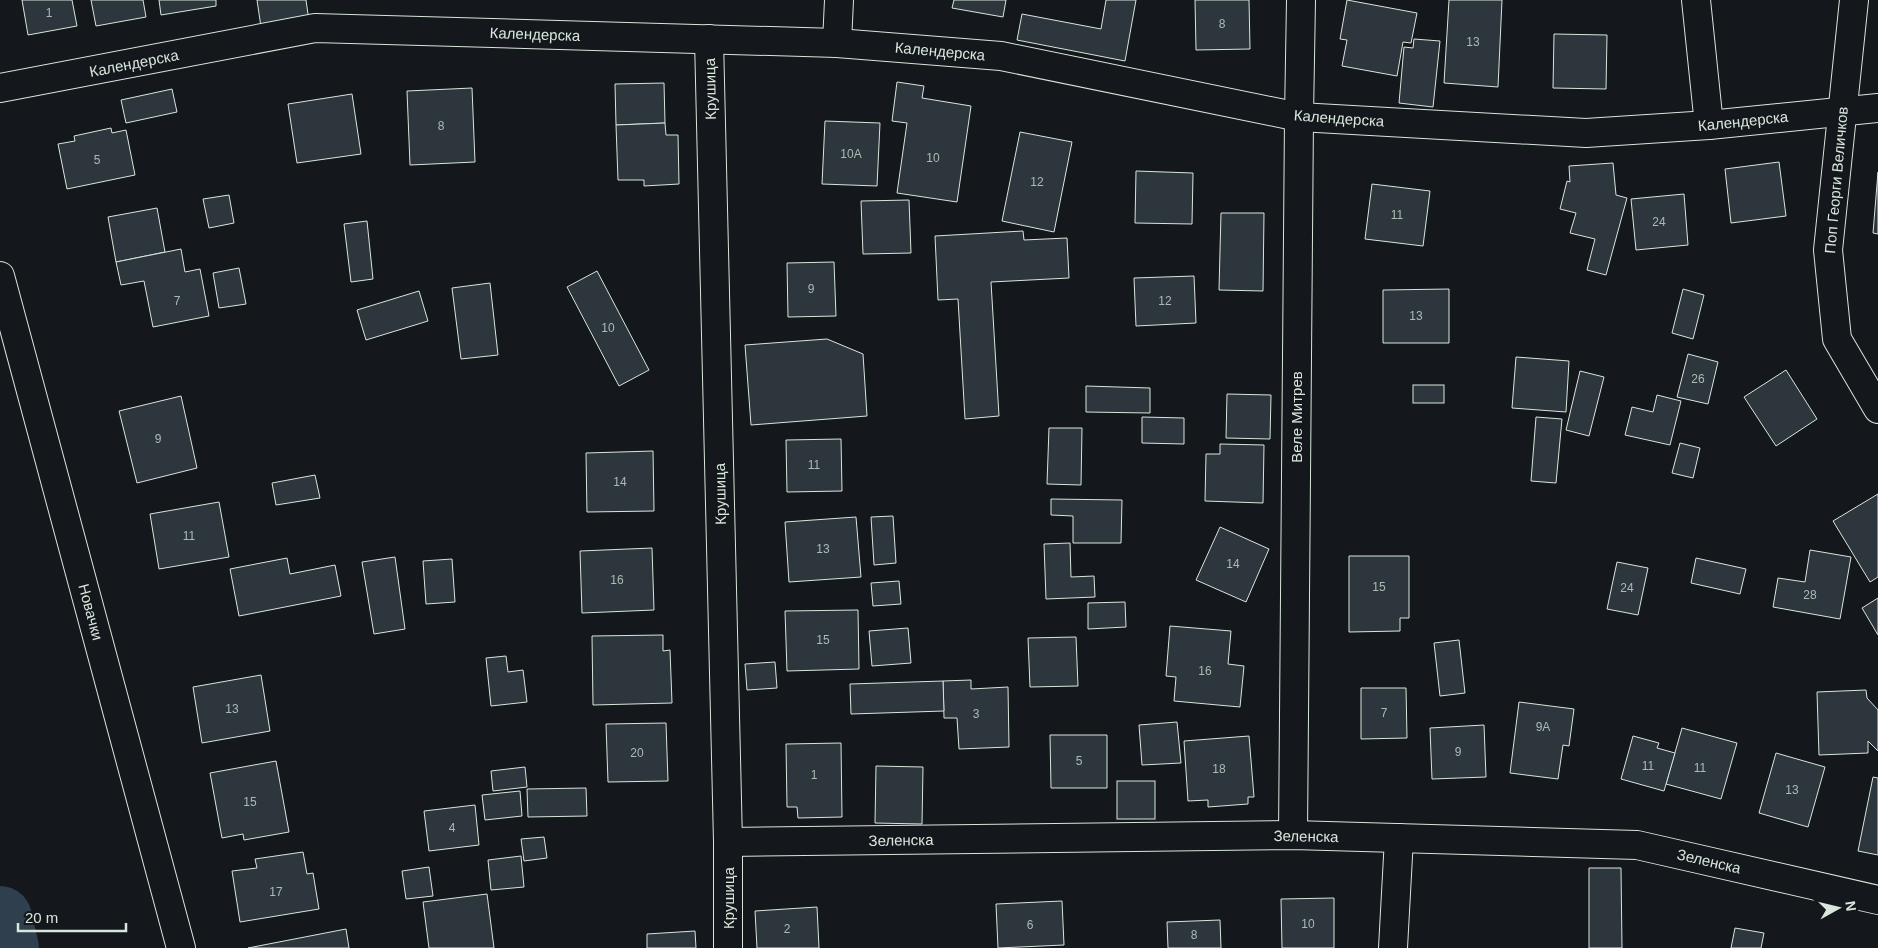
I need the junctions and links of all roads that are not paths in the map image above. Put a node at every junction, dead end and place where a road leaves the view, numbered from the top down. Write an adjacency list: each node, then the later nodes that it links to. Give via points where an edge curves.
1 (839, 0): 6 (street)
2 (1301, 0): 10 (street, Веле Митрев)
3 (1696, 0): 11 (street)
4 (1854, 0): 9 (street, Поп Георги Величков)
5 (709, 39): 6 (street, Календерска); 7 (street, Календерска, via 316,28); 16 (street, Крушица)
6 (837, 43): 10 (street, Календерска, via 1001,56)
7 (0, 88)
8 (1878, 108): 9 (street, Календерска)
9 (1843, 110): 11 (street, Календерска); 13 (street, Поп Георги Величков, via 1828,250 1837,339)
10 (1299, 117): 11 (street, Календерска, via 1586,133); 14 (street, Веле Митрев)
11 (1709, 125)
12 (0, 276): 18 (street, Новачки)
13 (1878, 409)
14 (1293, 835): 15 (street, Зеленска); 16 (street, Зеленска)
15 (1399, 838): 17 (street, Зеленска, via 1636,845); 20 (street)
16 (728, 842): 19 (street, Крушица)
17 (1878, 900)
18 (181, 948)
19 (728, 948)
20 (1393, 948)

